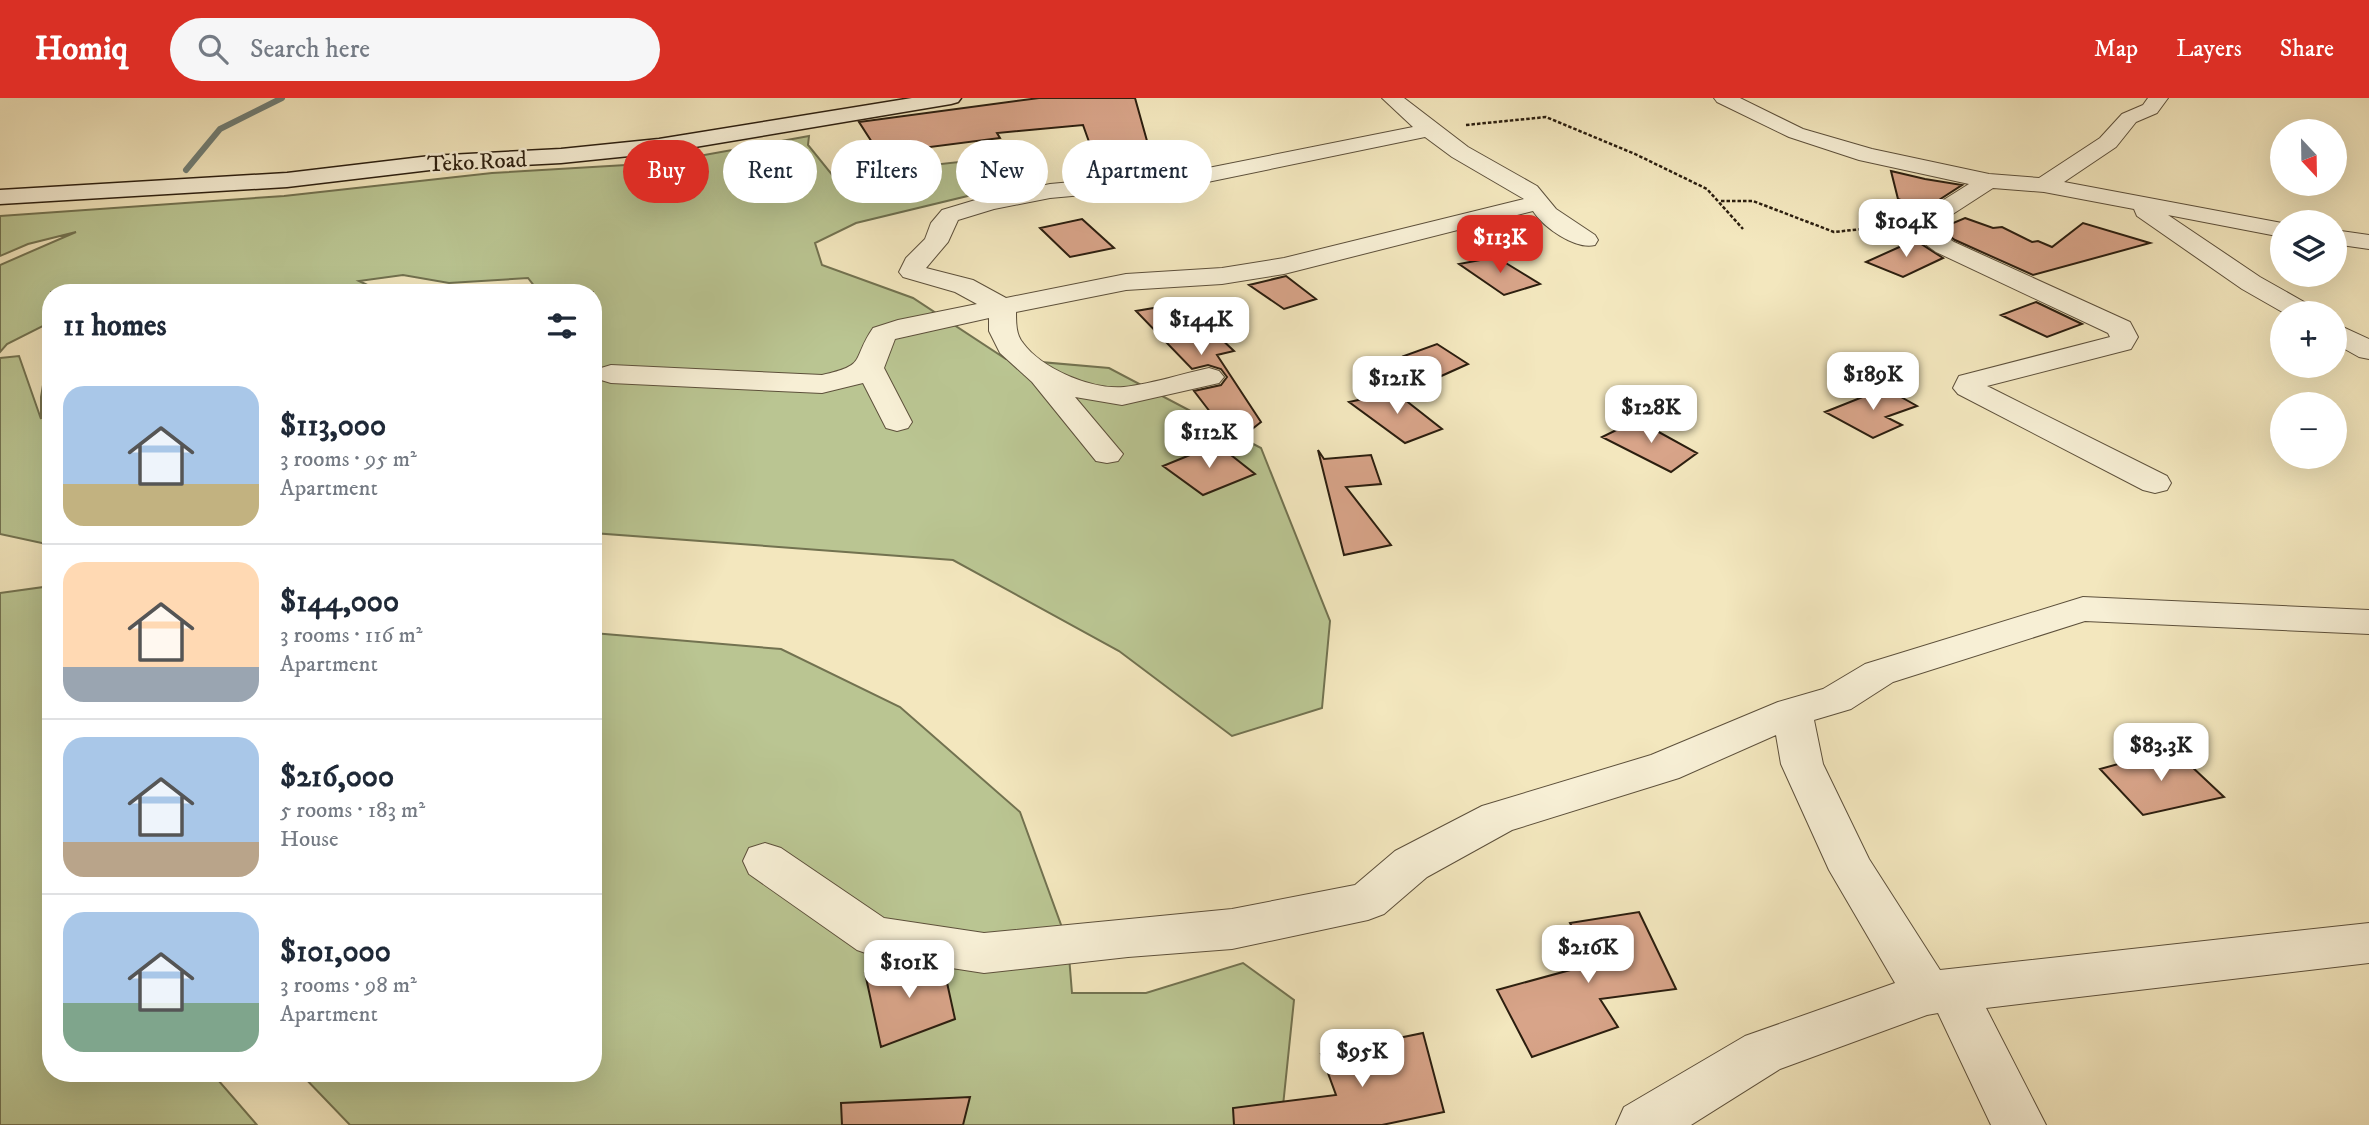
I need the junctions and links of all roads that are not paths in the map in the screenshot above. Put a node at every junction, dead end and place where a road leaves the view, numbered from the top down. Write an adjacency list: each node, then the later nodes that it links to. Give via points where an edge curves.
1 (951, 98): 8 (street, Teko Road, via 623,150 430,163 288,180)
2 (1392, 98): 5 (street)
3 (1724, 98): 6 (street, via 1826,144)
4 (2158, 98): 7 (street, via 2150,109 2129,118 2108,142)
5 (1429, 131): 9 (street); 16 (street, via 1193,178 1050,191 950,215 912,272 964,286)
6 (1989, 180): 7 (street); 25 (street, via 1934,215 1908,223 1945,247 2120,328 2124,337 2121,343 1968,388)
7 (2044, 185): 10 (street)
8 (0, 197)
9 (1540, 202): 13 (street, via 1547,214); 16 (street, via 1284,266 1222,276 1126,282)
10 (2133, 203): 11 (street); 15 (street)
11 (2270, 228)
12 (2347, 239): 14 (street)
13 (1586, 240)
14 (2369, 242)
15 (2282, 301)
16 (1002, 307): 19 (street, via 883,334); 21 (street, via 1003,331 1010,347)
17 (2347, 338): 18 (street)
18 (2369, 351)
19 (870, 368): 20 (street, via 822,384); 23 (street)
20 (611, 374)
21 (1042, 376): 22 (street, via 1087,391 1122,396); 24 (street)
22 (1209, 377)
23 (897, 422)
24 (1107, 454)
25 (2155, 483)
26 (2369, 622): 27 (street, via 2083,609 1879,673 1837,699)
27 (1792, 712): 28 (street, via 1664,767 1497,818 1411,864 1368,901 1232,929 984,953 874,936); 30 (street, via 1802,764 1852,870)
28 (765, 861)
29 (2369, 943): 30 (street)
30 (1939, 992): 31 (street, via 1763,1052); 32 (street)
31 (1643, 1125)
32 (2019, 1125)

